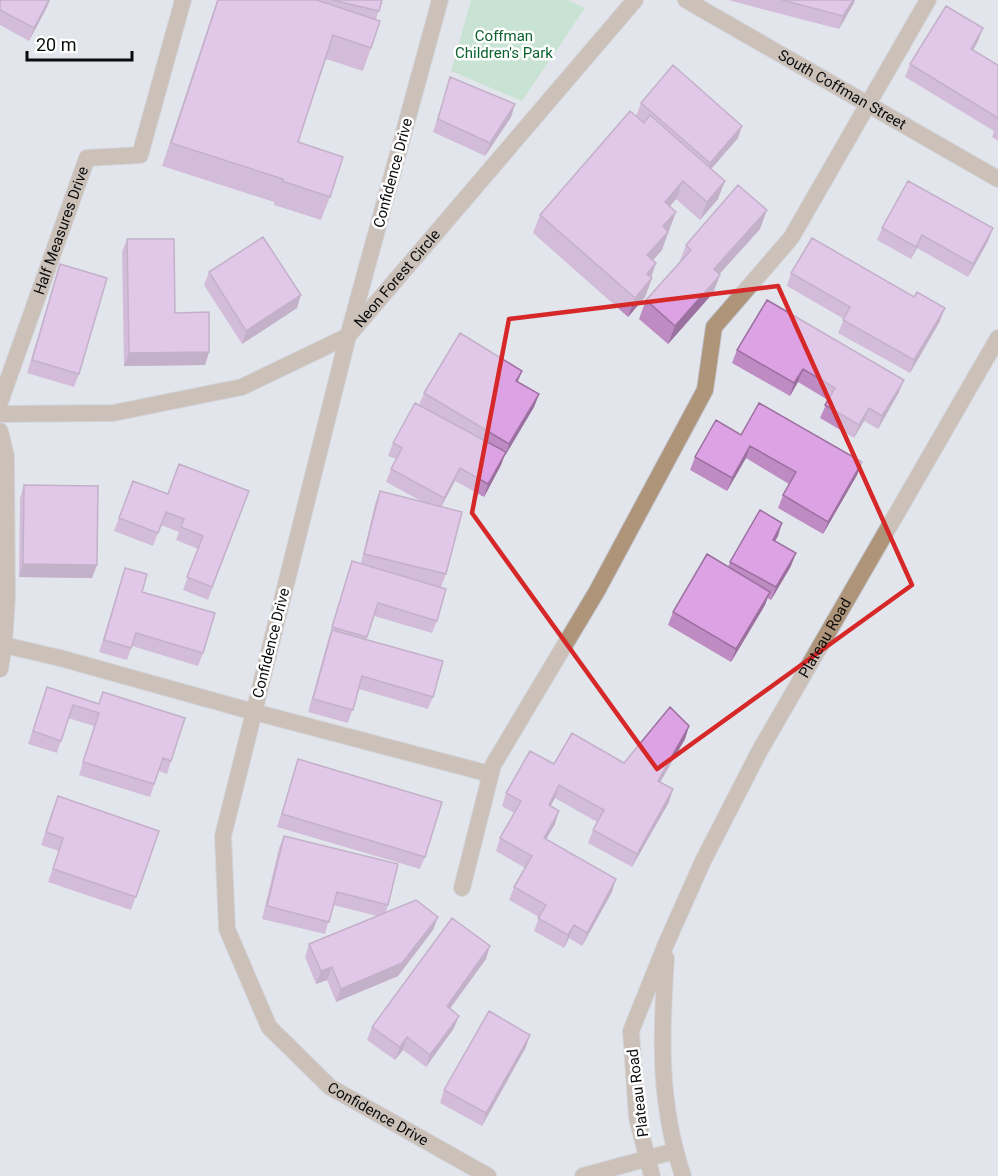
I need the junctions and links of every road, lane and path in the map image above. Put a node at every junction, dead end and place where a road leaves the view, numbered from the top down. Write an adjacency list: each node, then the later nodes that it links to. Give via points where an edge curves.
1 (183, 0): 10 (street, Half Measures Drive, via 140,155 87,158)
2 (440, 0): 8 (street, Confidence Drive)
3 (635, 0): 8 (street, Neon Forest Circle)
4 (686, 0): 6 (street, South Coffman Street)
5 (928, 0): 6 (street)
6 (867, 104): 7 (street, South Coffman Street); 16 (street, via 791,238 714,327 705,390 597,591)
7 (998, 179)
8 (348, 336): 11 (street, Neon Forest Circle, via 242,387 113,413); 15 (street, Confidence Drive)
9 (998, 338): 18 (street, Plateau Road, via 759,752)
10 (0, 402)
11 (0, 414)
12 (0, 431): 13 (street, via 6,456)
13 (4, 645): 14 (street); 15 (street)
14 (0, 669)
15 (254, 712): 16 (street); 21 (street, Confidence Drive, via 223,836 226,917 227,929 269,1027 330,1087)
16 (490, 774): 17 (street)
17 (462, 888)
18 (666, 944): 19 (street, Plateau Road, via 662,1071); 20 (street, Plateau Road, via 631,1031 637,1118)
19 (675, 1151): 20 (street); 24 (street, Plateau Road)
20 (647, 1159): 22 (street); 23 (street, Plateau Road)
21 (488, 1176)
22 (583, 1176)
23 (652, 1176)
24 (683, 1176)

